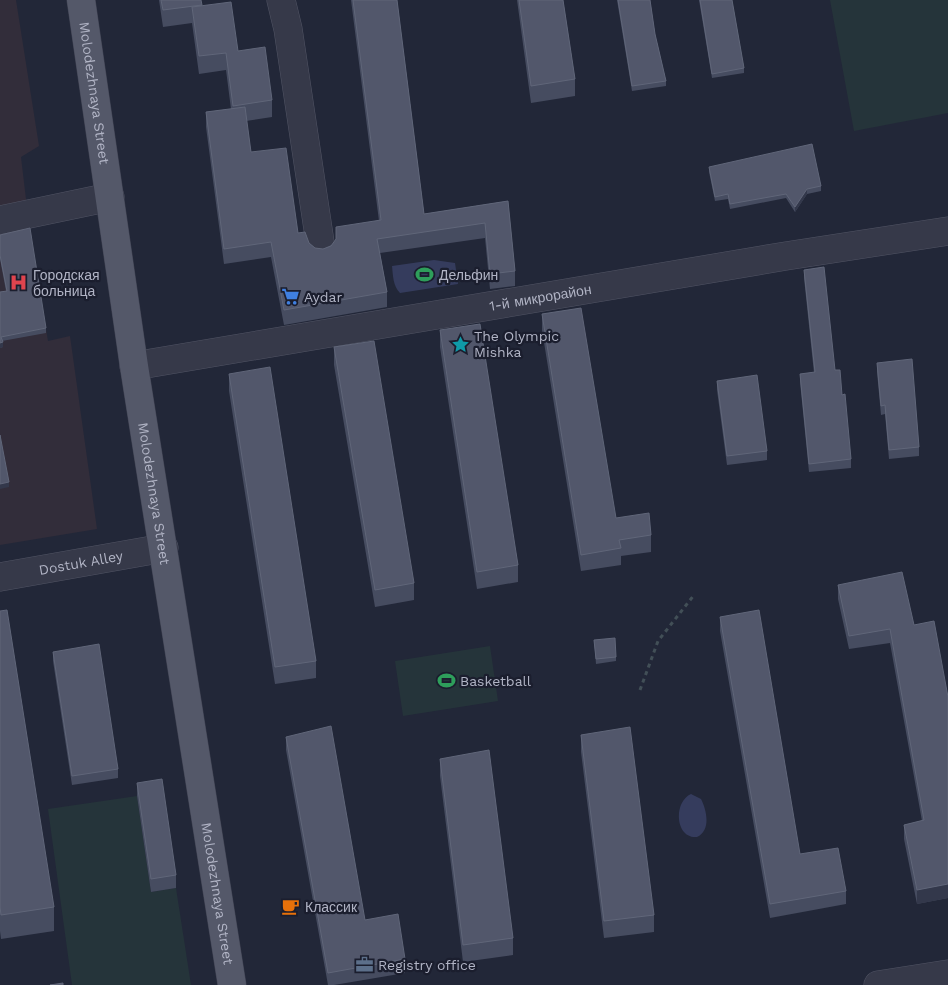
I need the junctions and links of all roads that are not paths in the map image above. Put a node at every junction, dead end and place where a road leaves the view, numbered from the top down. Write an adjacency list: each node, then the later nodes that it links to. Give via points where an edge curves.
1 (81, 0): 3 (main road, Molodezhnaya Street)
2 (281, 0): 6 (street)
3 (110, 198): 4 (street); 7 (main road, Molodezhnaya Street)
4 (0, 220)
5 (948, 231): 7 (street, 1-й микрорайон)
6 (321, 249)
7 (134, 366): 8 (main road, Molodezhnaya Street)
8 (164, 548): 9 (street, Dostuk Alley); 12 (main road, Molodezhnaya Street)
9 (0, 577)
10 (948, 974): 11 (street)
11 (920, 982): 13 (street)
12 (232, 985)
13 (878, 985)

